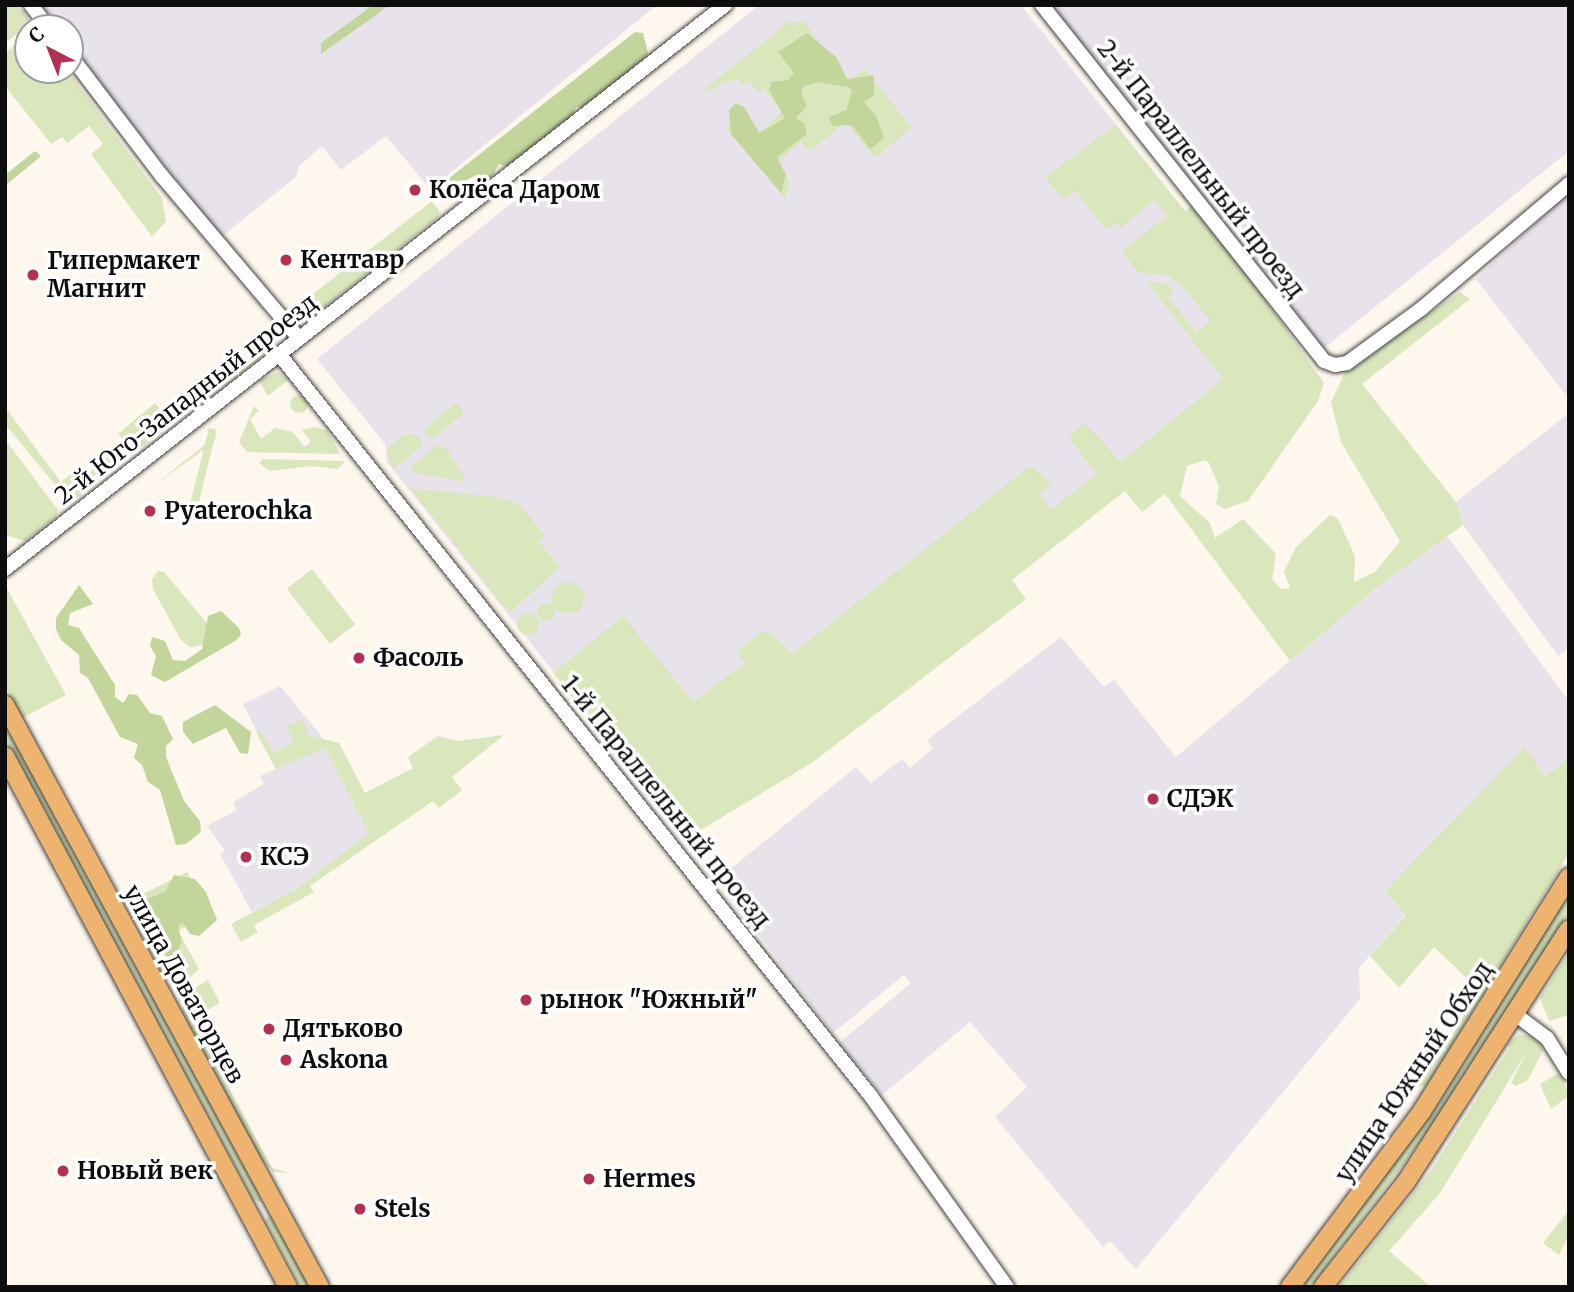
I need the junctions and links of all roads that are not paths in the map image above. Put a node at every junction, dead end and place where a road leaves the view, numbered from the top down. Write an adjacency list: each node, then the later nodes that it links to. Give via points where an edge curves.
1 (725, 5): 5 (street, 2-й Юго-Западный проезд)
2 (1042, 5): 4 (street, 2-й Параллельный проезд, via 1324,362 1347,363 1421,309)
3 (84, 73): 5 (street, via 162,176)
4 (1569, 184)
5 (299, 338): 6 (street, 2-й Юго-Западный проезд)
6 (279, 354): 7 (street, 2-й Юго-Западный проезд); 16 (street, 1-й Параллельный проезд, via 870,1095)
7 (5, 569)
8 (5, 705): 15 (main road, улица Доваторцев)
9 (5, 756): 14 (main road, улица Доваторцев)
10 (1569, 877): 17 (main road, улица Южный Обход, via 1422,1111)
11 (1569, 929): 12 (main road, улица Южный Обход)
12 (1515, 1014): 13 (street, via 1547,1038); 18 (main road, улица Южный Обход, via 1406,1182)
13 (1569, 1073)
14 (288, 1287)
15 (320, 1287)
16 (1007, 1287)
17 (1290, 1287)
18 (1323, 1287)

